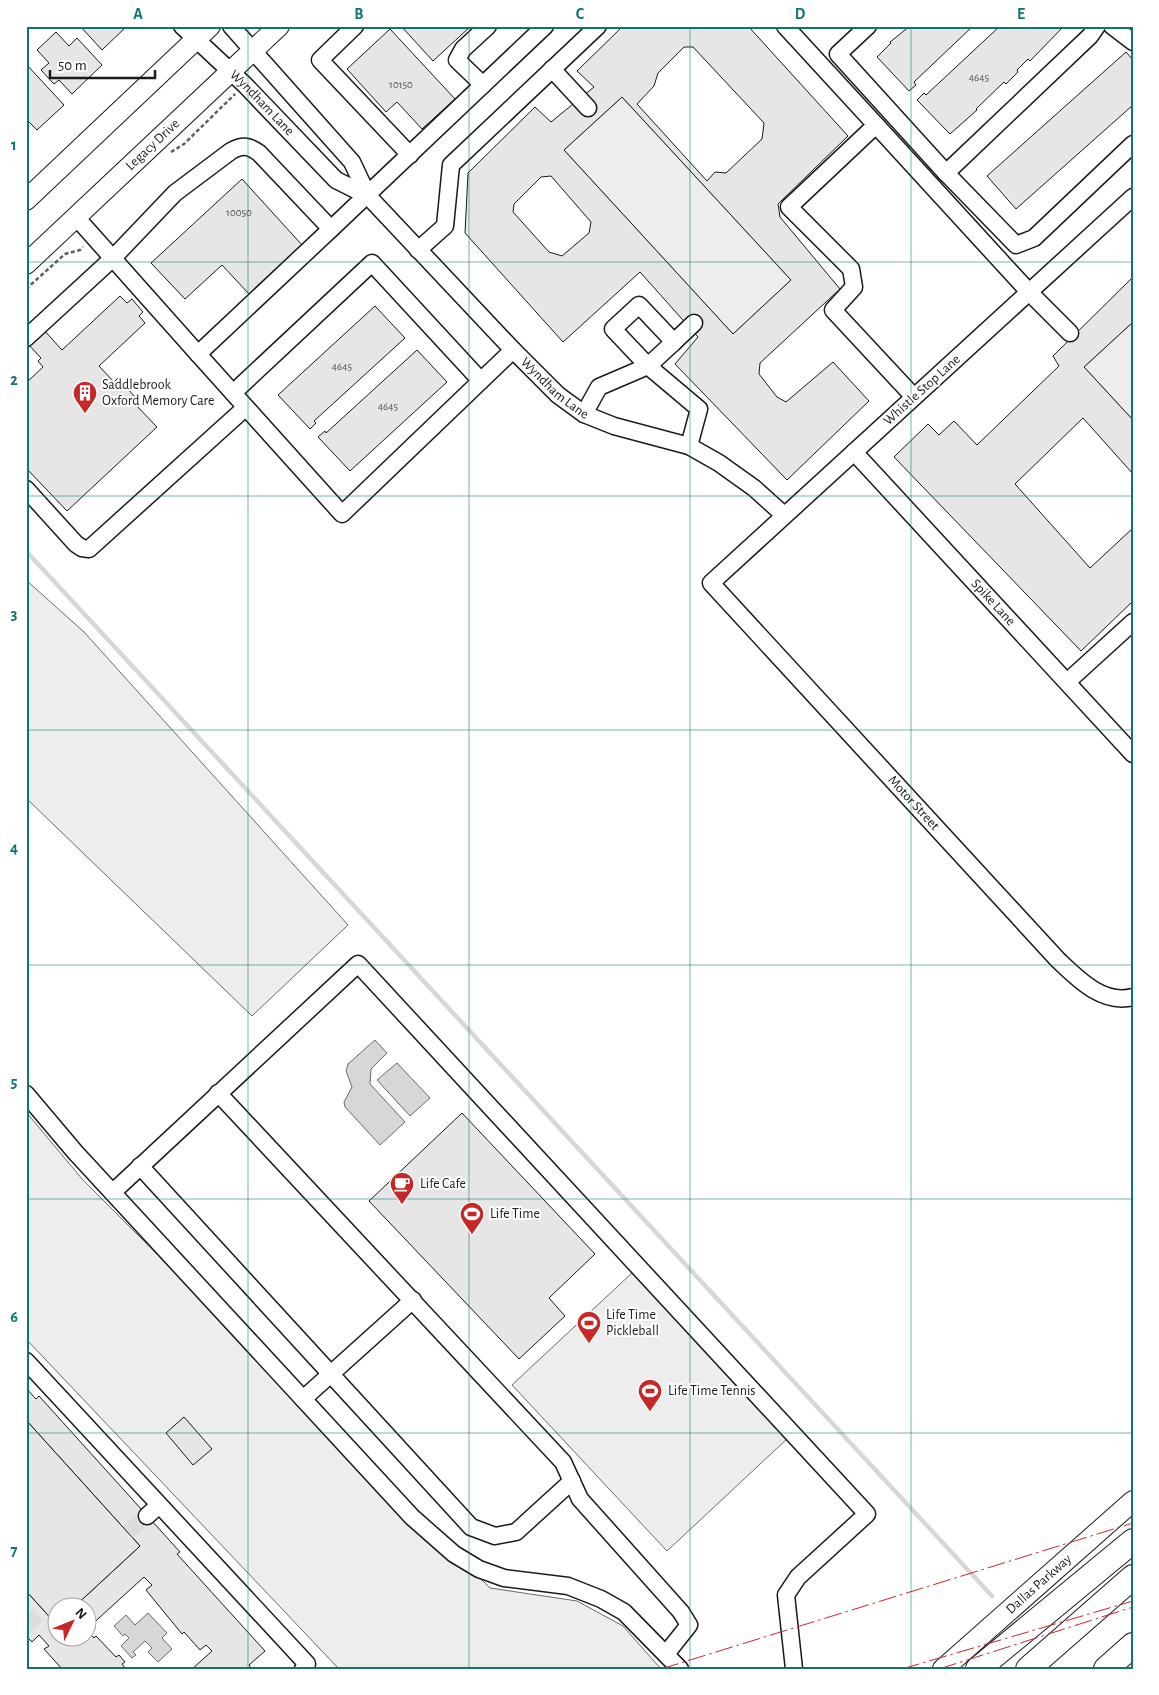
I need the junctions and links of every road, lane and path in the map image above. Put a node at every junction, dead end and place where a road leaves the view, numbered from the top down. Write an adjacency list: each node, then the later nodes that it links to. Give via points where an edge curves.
1 (210, 26): 12 (main road)
2 (231, 26): 14 (street, Wyndham Lane)
3 (279, 26): 14 (main road, Legacy Drive)
4 (355, 26): 23 (street, via 320,60)
5 (488, 26): 17 (street, via 462,49 457,60)
6 (545, 26): 17 (street)
7 (598, 26): 15 (street)
8 (785, 26): 20 (street)
9 (868, 26): 24 (street, via 838,54)
10 (1097, 26): 24 (street)
11 (1112, 26): 13 (street)
12 (188, 33): 16 (street, Wyndham Lane); 27 (main road)
13 (1133, 42)
14 (252, 51): 16 (main road, Legacy Drive); 25 (street, Wyndham Lane, via 352,162)
15 (552, 69): 19 (street); 31 (street, via 451,165 445,226)
16 (231, 71): 25 (street, Wyndham Lane, via 336,180); 28 (main road, Legacy Drive)
17 (483, 85): 23 (street)
18 (231, 99): 22 (path, via 184,144)
19 (588, 108)
20 (876, 125): 35 (street); 45 (street, via 790,207 850,269 854,287 833,310)
21 (1133, 144): 24 (street, via 1034,238 1016,246)
22 (170, 153)
23 (410, 155): 25 (street)
24 (946, 173)
25 (368, 196): 29 (street); 31 (street, Wyndham Lane)
26 (1133, 198): 35 (street, Whistle Stop Lane)
27 (26, 200)
28 (76, 217): 30 (street); 33 (main road, Legacy Drive)
29 (331, 229): 32 (street, via 259,153 241,146 231,150 175,193); 41 (street)
30 (94, 237): 32 (street); 34 (path, via 80,250 65,254)
31 (418, 250): 40 (street, Wyndham Lane)
32 (113, 258): 38 (street); 41 (street)
33 (26, 264)
34 (26, 289)
35 (1029, 292): 37 (street); 45 (street, Whistle Stop Lane)
36 (694, 323): 39 (street)
37 (1070, 333)
38 (26, 338)
39 (674, 342): 42 (street); 42 (street, via 639,305 613,329)
40 (513, 350): 43 (street); 47 (street, Wyndham Lane, via 558,395)
41 (198, 354): 44 (street)
42 (648, 366): 47 (street, via 599,387); 48 (street, via 699,410)
43 (480, 381): 44 (street, via 372,263); 46 (street, via 342,514)
44 (232, 393): 46 (street)
45 (914, 397): 49 (street, Whistle Stop Lane)
46 (245, 408): 50 (street, via 89,549 76,544)
47 (584, 414): 48 (street, Wyndham Lane, via 614,426)
48 (689, 446): 51 (street, Wyndham Lane, via 754,488)
49 (854, 452): 51 (street, Whistle Stop Lane); 54 (street, Spike Lane)
50 (26, 490)
51 (784, 515): 52 (street, Whistle Stop Lane)
52 (710, 582): 56 (street, Motor Street, via 1058,960 1086,986 1103,994 1126,999)
53 (1133, 622): 54 (street)
54 (1067, 682): 55 (street, Spike Lane)
55 (1133, 754)
56 (1133, 997)
57 (218, 1093): 59 (street); 61 (street); 75 (street, via 358,964 867,1514 798,1577 786,1595)
58 (26, 1094): 60 (street)
59 (140, 1166): 60 (street); 63 (street)
60 (113, 1192): 64 (street)
61 (413, 1300): 63 (street); 65 (street, via 563,1462)
62 (26, 1360): 67 (street)
63 (331, 1374): 64 (street); 65 (street, via 471,1527 495,1536 516,1532)
64 (303, 1398): 72 (street, via 412,1517 454,1554 504,1578 568,1586 601,1599 624,1612)
65 (572, 1481): 72 (street, via 580,1499 681,1612 688,1625)
66 (1133, 1501): 76 (main road, Dallas Parkway)
67 (159, 1505): 68 (street); 73 (street, via 307,1664)
68 (147, 1516)
69 (1133, 1541): 77 (highway)
70 (1133, 1577): 78 (highway)
71 (1133, 1646): 79 (highway)
72 (666, 1654): 74 (street)
73 (303, 1669)
74 (680, 1669)
75 (794, 1669)
76 (943, 1669)
77 (978, 1669)
78 (1028, 1669)
79 (1106, 1669)

